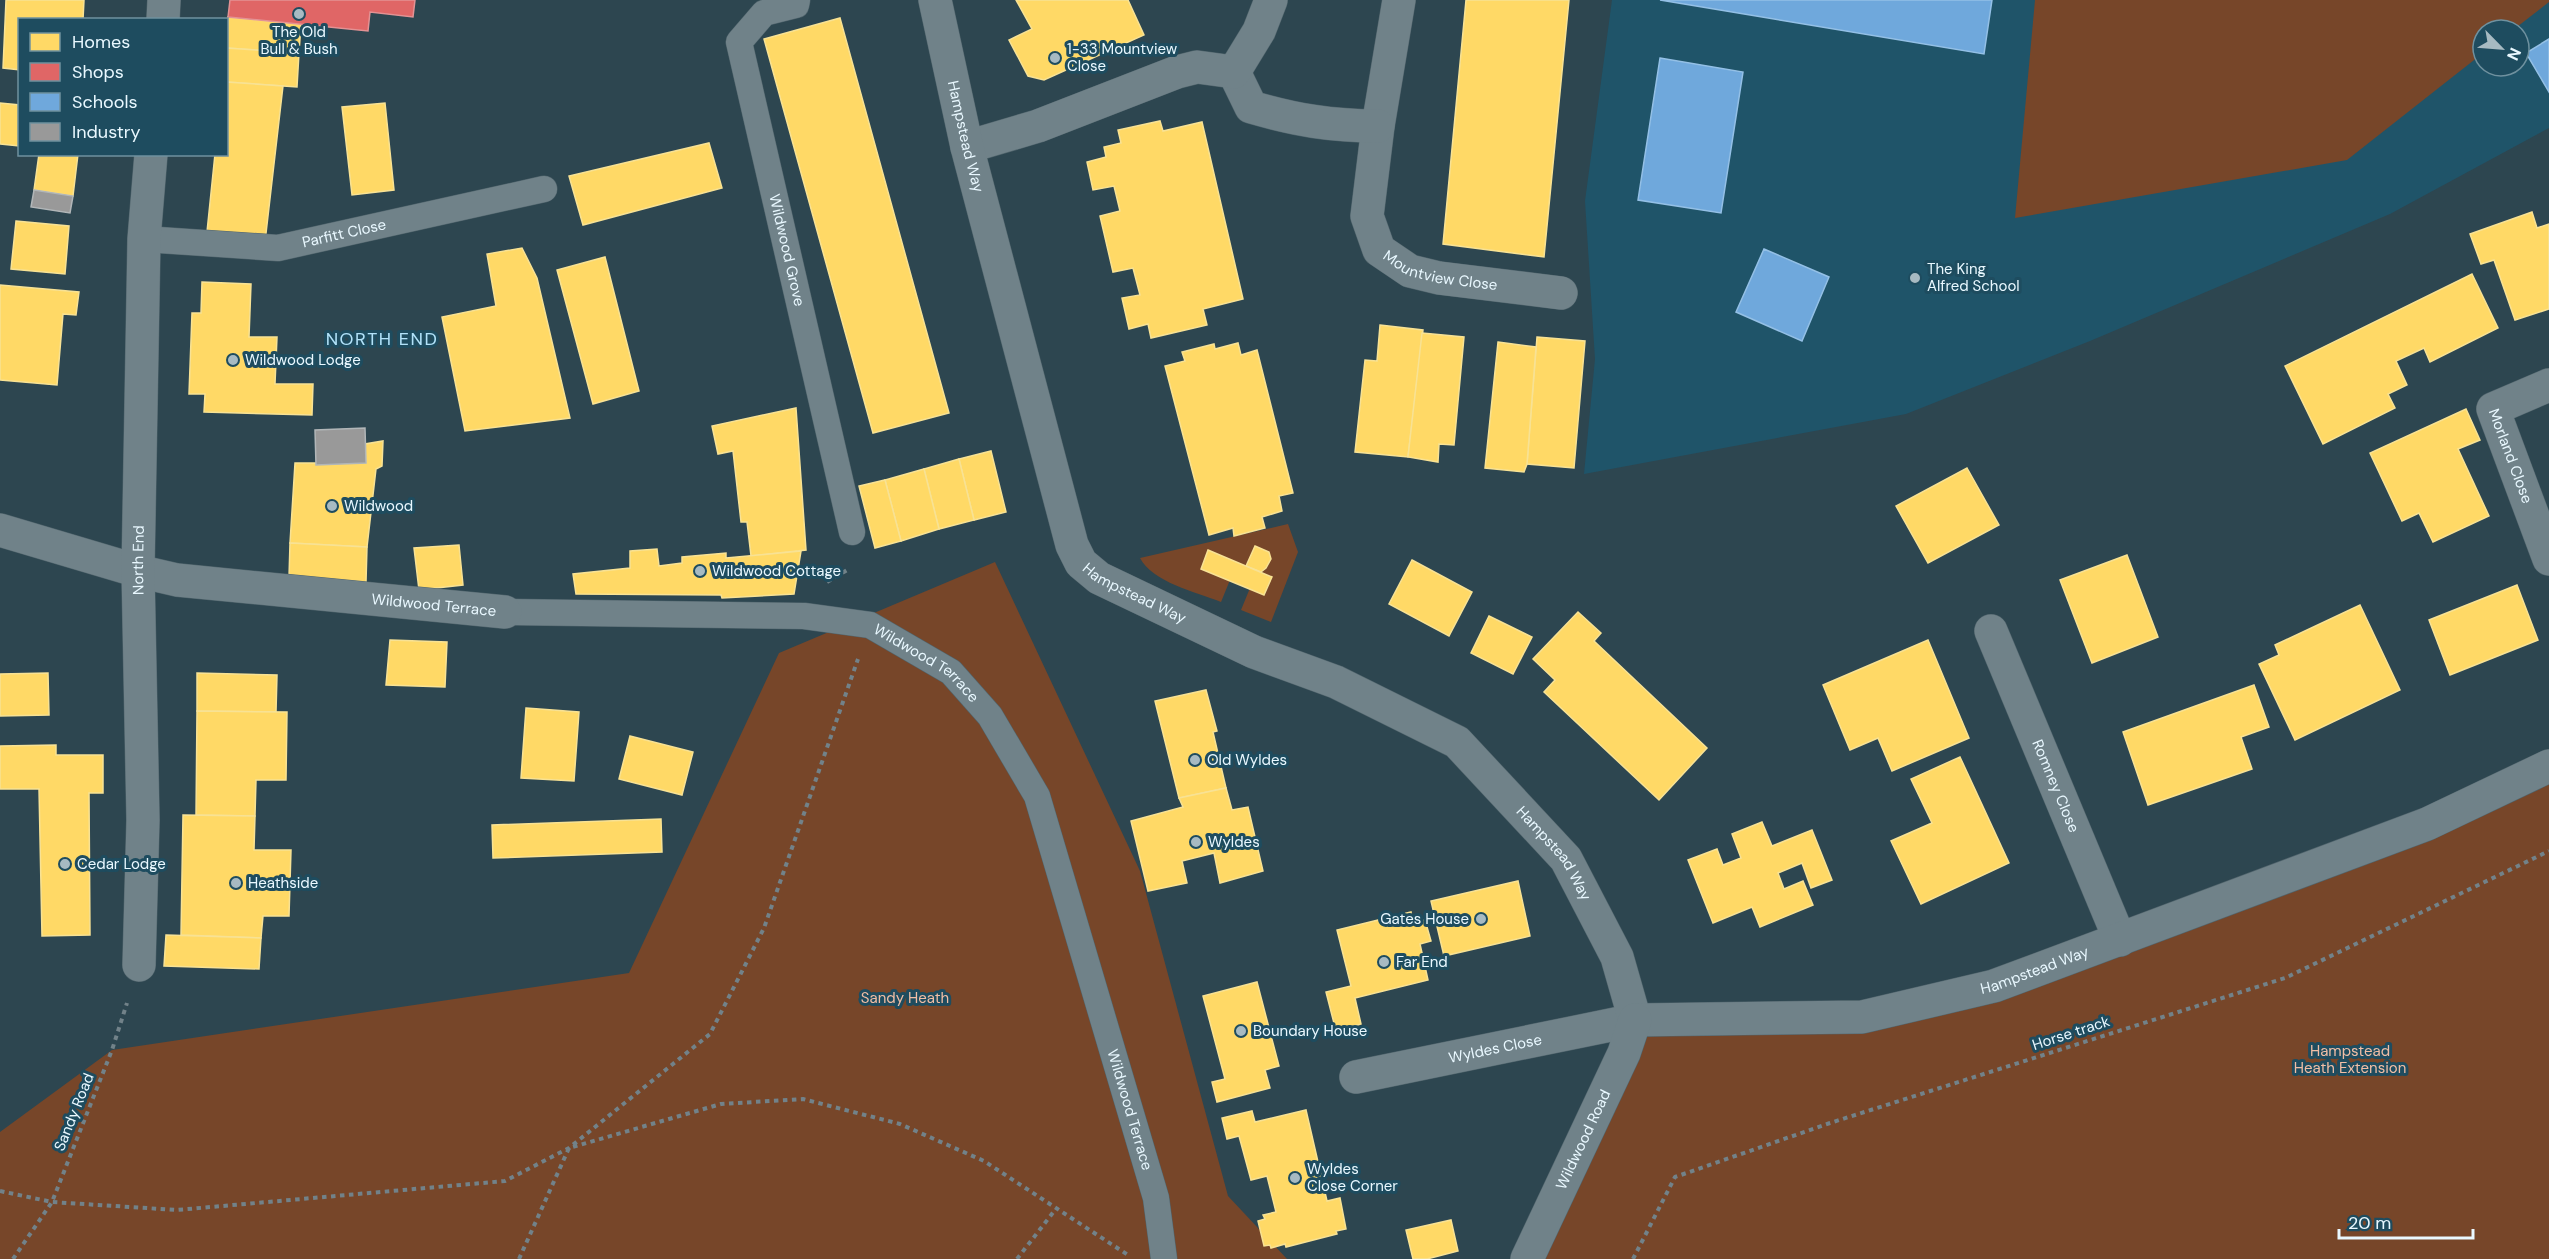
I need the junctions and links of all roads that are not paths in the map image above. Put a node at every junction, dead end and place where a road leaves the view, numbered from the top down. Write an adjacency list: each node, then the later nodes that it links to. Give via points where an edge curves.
1 (164, 0): 6 (street)
2 (797, 0): 16 (lane, Wildwood Grove, via 796,5 764,13 739,42)
3 (935, 0): 9 (street, Hampstead Way)
4 (1271, 0): 7 (street, via 1260,31)
5 (1399, 0): 8 (street, Mountview Close)
6 (163, 18)
7 (1234, 72): 8 (street, via 1251,107 1340,126); 9 (street, via 1197,67 1177,72 1038,126)
8 (1378, 126): 13 (street, Mountview Close, via 1367,216 1379,250 1410,271 1439,278)
9 (967, 147): 24 (street, Hampstead Way, via 1072,545 1081,563 1109,583 1254,652 1336,682 1457,742 1566,859 1617,957)
10 (151, 156): 12 (street, North End)
11 (544, 189): 12 (lane, Parfitt Close, via 278,248)
12 (144, 239): 18 (street, North End)
13 (1560, 293)
14 (2549, 385): 17 (street, Morland Close, via 2493,409)
15 (0, 530): 18 (street, Wildwood Terrace)
16 (852, 532)
17 (2549, 559)
18 (138, 572): 19 (street, Wildwood Terrace, via 177,580); 23 (street, North End, via 143,820)
19 (505, 612): 26 (lane, Wildwood Terrace, via 804,616 870,625 951,672 990,716 1036,796 1156,1198)
20 (1991, 631): 22 (street, Romney Close)
21 (2549, 766): 22 (street, Hampstead Way, via 2427,824)
22 (2120, 940): 24 (street, Hampstead Way, via 1994,986 1862,1017)
23 (139, 965)
24 (1635, 1020): 25 (street, Wyldes Close); 27 (street, Wildwood Road, via 1624,1053)
25 (1356, 1077)
26 (1164, 1259)
27 (1527, 1259)

